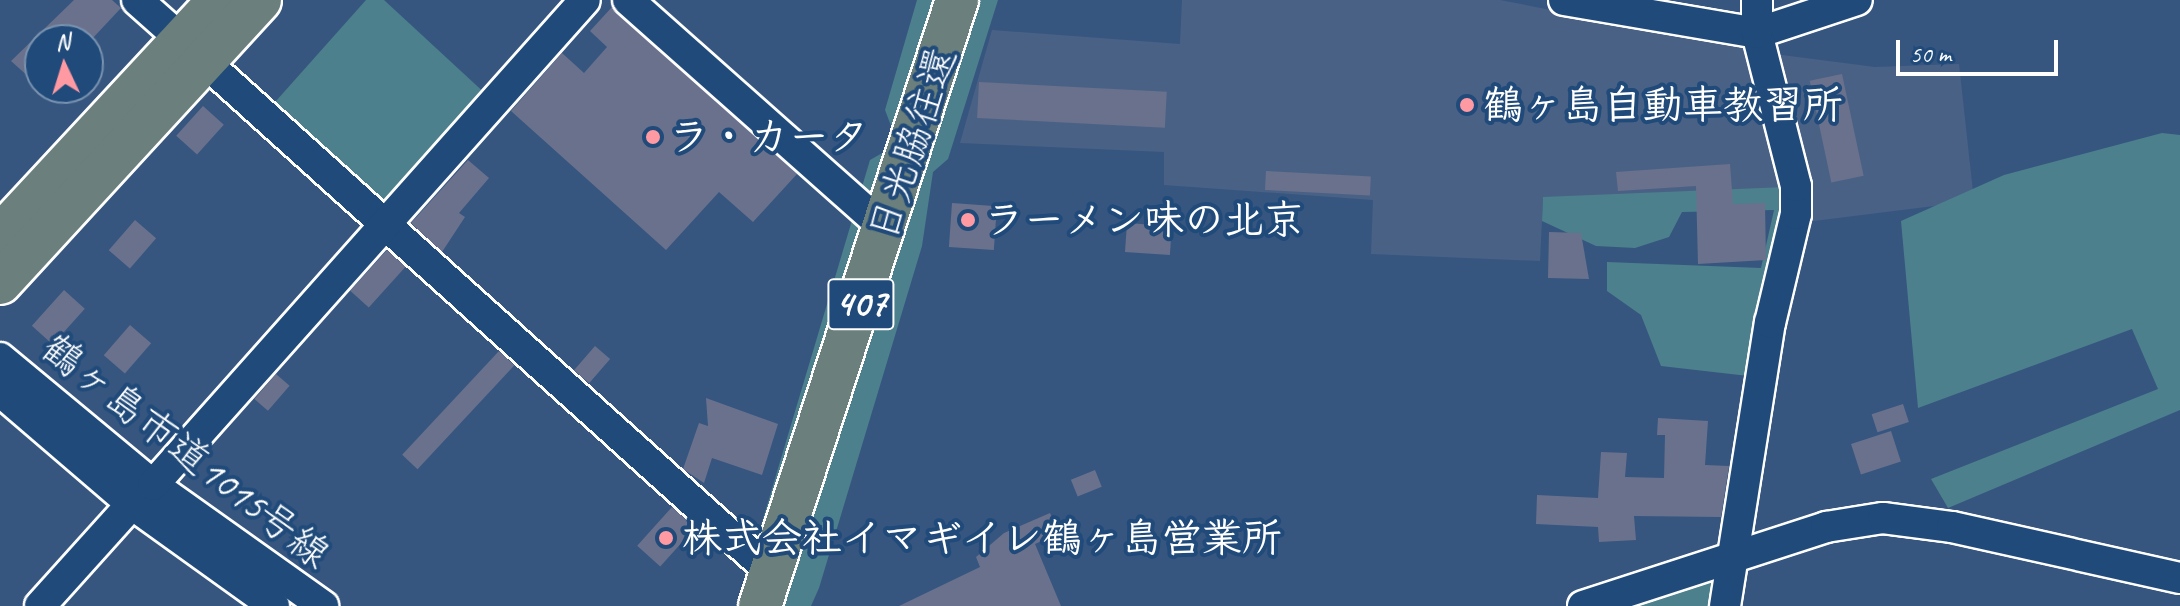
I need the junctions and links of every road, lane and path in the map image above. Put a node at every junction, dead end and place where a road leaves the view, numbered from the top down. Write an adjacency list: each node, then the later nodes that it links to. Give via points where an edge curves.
1 (137, 0): 11 (street)
2 (219, 0): 11 (highway)
3 (260, 0): 11 (highway)
4 (585, 0): 12 (street)
5 (628, 0): 13 (street)
6 (957, 0): 13 (highway, 日光脇往還 / 407)
7 (1564, 0): 10 (street)
8 (1757, 0): 10 (street)
9 (1857, 0): 10 (street)
10 (1757, 33): 19 (street, via 1796,186 1796,214 1770,323)
11 (193, 51): 12 (street); 14 (highway); 15 (highway)
12 (385, 226): 18 (street); 21 (street)
13 (886, 229): 21 (highway, 日光脇往還 / 407)
14 (0, 236)
15 (0, 283)
16 (0, 358): 18 (street, 鶴ヶ島市道1015号線)
17 (0, 391): 18 (street, 鶴ヶ島市道1015号線)
18 (142, 494): 22 (street); 23 (street, 鶴ヶ島市道1015号線); 24 (street, 鶴ヶ島市道1015号線)
19 (1735, 554): 20 (street, via 1826,527 1883,518 1952,527); 25 (street); 26 (street)
20 (2180, 578)
21 (766, 589)
22 (40, 606)
23 (274, 606)
24 (323, 606)
25 (1583, 606)
26 (1725, 606)

